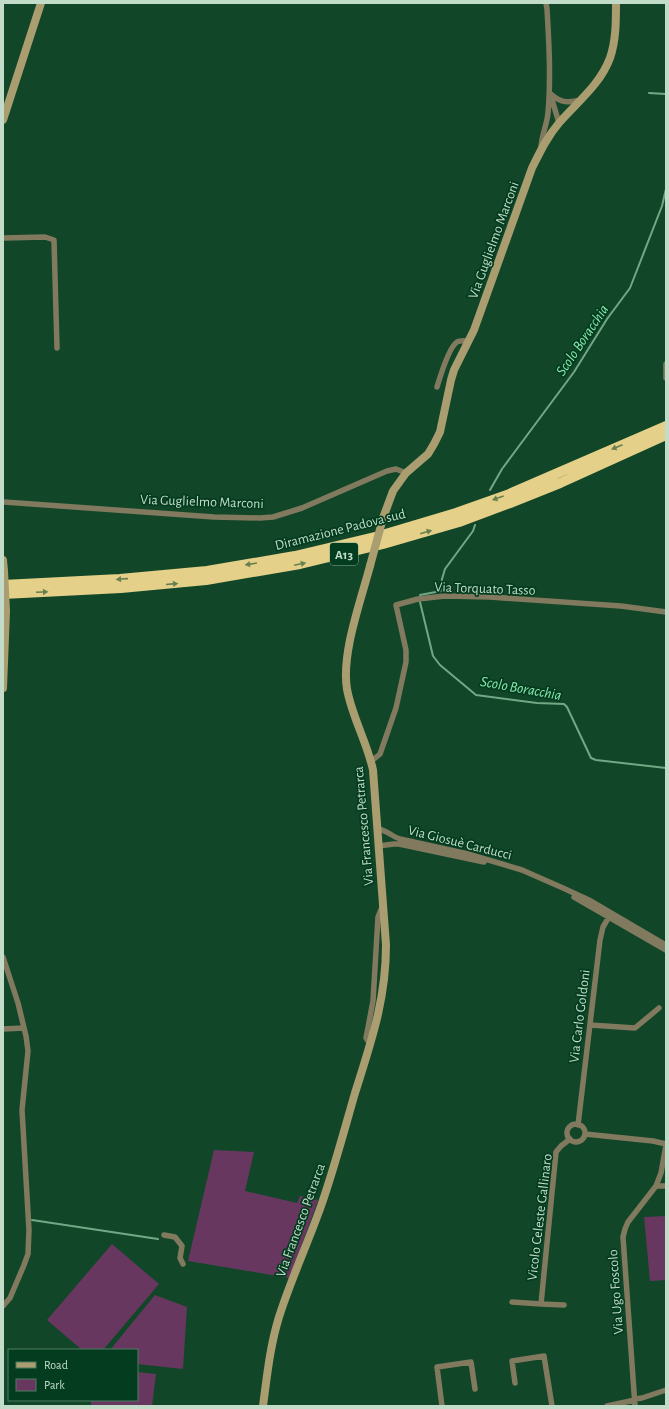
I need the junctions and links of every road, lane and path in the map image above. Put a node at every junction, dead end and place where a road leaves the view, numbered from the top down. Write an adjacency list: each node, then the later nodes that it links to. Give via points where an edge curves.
1 (41, 3): 8 (street)
2 (546, 3): 4 (street, Via Guglielmo Marconi)
3 (616, 3): 6 (street, via 614,44 610,57 598,81)
4 (549, 87): 5 (street, Via Guglielmo Marconi); 7 (street, Via Guglielmo Marconi)
5 (551, 95): 6 (street, via 558,101); 9 (street, Via Guglielmo Marconi)
6 (581, 100): 9 (street)
7 (548, 114): 9 (street, via 550,120); 10 (street, Via Guglielmo Marconi)
8 (3, 120)
9 (558, 124): 10 (street, Via Guglielmo Marconi)
10 (541, 149): 12 (street, Via Guglielmo Marconi)
11 (3, 238): 13 (street, via 45,237 54,240)
12 (469, 341): 16 (street, via 461,341 454,345 443,366); 19 (street, Via Guglielmo Marconi, via 453,375 441,427 434,444 428,454)
13 (57, 348)
14 (666, 364): 15 (street)
15 (666, 378)
16 (437, 387)
17 (666, 426): 23 (highway, Diramazione Padova sud / A13, one-way to 23, via 507,495 379,536 295,556 207,571 120,579)
18 (666, 435): 24 (highway, Diramazione Padova sud / A13, one-way to 18, via 121,588 206,580 300,564 459,522 560,483)
19 (406, 473): 20 (street, Via Guglielmo Marconi, via 396,469 387,471 302,508 273,517 260,518); 27 (street, Via Francesco Petrarca, bridge, via 393,491 383,518 349,645 346,677 350,702)
20 (4, 502)
21 (3, 560): 22 (street)
22 (4, 572): 26 (street, bridge, via 6,639)
23 (3, 585)
24 (3, 594)
25 (666, 612): 27 (street, Via Torquato Tasso, via 621,606 490,597 445,596 396,605 406,650 406,662 396,708 380,754)
26 (3, 688)
27 (371, 760): 28 (street, Via Francesco Petrarca)
28 (377, 829): 29 (street, Via Francesco Petrarca); 30 (street, Via Giosuè Carducci, via 385,830 400,839 468,854 522,870 563,888)
29 (378, 846): 30 (street, Via Giosuè Carducci, via 399,844 492,864 535,879); 54 (street, Via Francesco Petrarca, via 386,945 386,968 379,1012 321,1205 279,1318 270,1354)
30 (610, 915): 31 (street, Via Giosuè Carducci); 32 (street, Via Giosuè Carducci); 35 (street, Via Carlo Goldoni, via 600,940)
31 (666, 945)
32 (666, 950)
33 (3, 957): 37 (street)
34 (659, 1008): 35 (street, via 635,1028)
35 (590, 1025): 38 (street, Via Carlo Goldoni)
36 (3, 1028): 37 (street)
37 (24, 1028): 48 (street, via 28,1051 22,1110 29,1246 17,1283)
38 (578, 1125): 39 (street, via 583,1128); 40 (street, via 569,1129)
39 (585, 1134): 40 (street, via 579,1141); 41 (street, via 653,1141)
40 (570, 1138): 47 (street, Vicolo Celeste Gallinaro, via 556,1152)
41 (666, 1145): 42 (street, Via Ugo Foscolo)
42 (656, 1186): 43 (street); 53 (street, Via Ugo Foscolo, via 628,1222 623,1238)
43 (666, 1186)
44 (164, 1235): 45 (street, via 175,1237 182,1246 180,1258)
45 (183, 1264)
46 (512, 1302): 47 (street)
47 (541, 1304): 49 (street)
48 (3, 1306)
49 (564, 1306)
50 (515, 1383): 56 (street, via 512,1361 544,1356)
51 (475, 1389): 55 (street, via 471,1362 436,1367)
52 (666, 1390): 53 (street)
53 (635, 1402): 57 (street)
54 (263, 1406)
55 (442, 1406)
56 (552, 1406)
57 (607, 1406)

